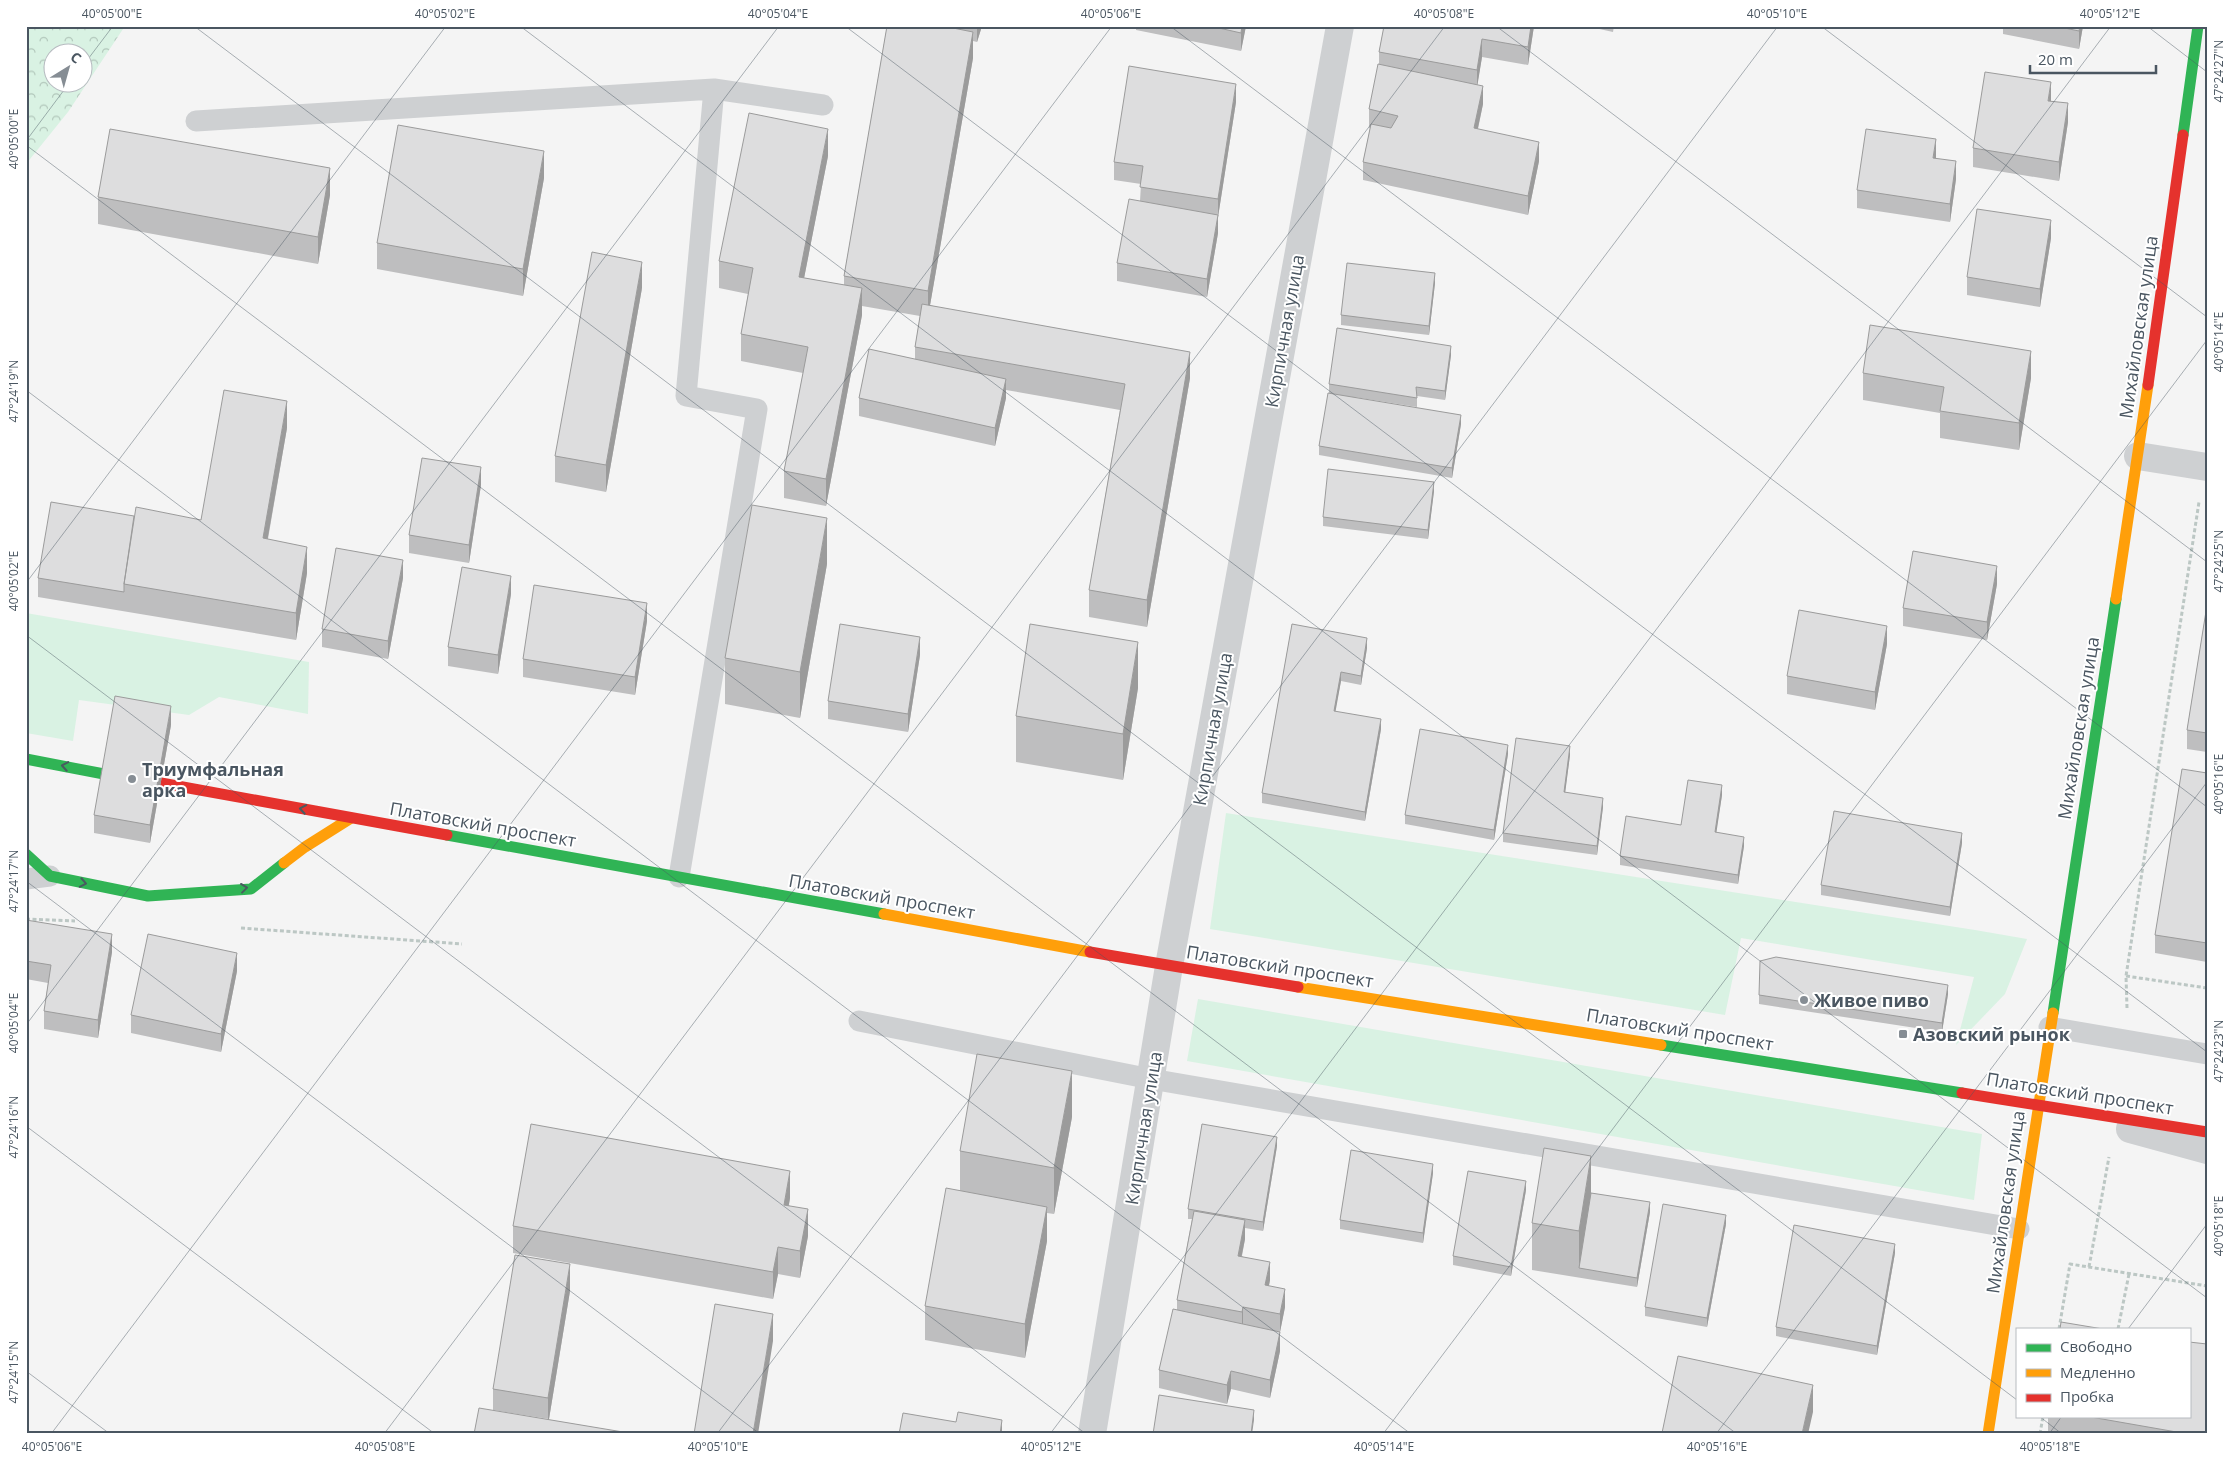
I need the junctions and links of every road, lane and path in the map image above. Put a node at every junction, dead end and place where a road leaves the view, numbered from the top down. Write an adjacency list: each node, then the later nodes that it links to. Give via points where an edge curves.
1 (1340, 26): 20 (street, Кирпичная улица)
2 (2198, 26): 6 (main road, Михайловская улица)
3 (714, 89): 4 (lane); 5 (lane); 14 (lane, via 686,396 757,409)
4 (822, 104)
5 (196, 121)
6 (2138, 456): 7 (street); 24 (main road, Михайловская улица)
7 (2206, 467): 21 (path)
8 (26, 759): 9 (main road, one-way to 8)
9 (104, 774)
10 (161, 783): 11 (main road, Платовский проспект, one-way to 10)
11 (351, 818): 13 (main road, one-way to 11, via 148,896 251,888 305,847); 14 (main road, Платовский проспект)
12 (26, 854): 13 (main road)
13 (50, 876): 15 (lane)
14 (679, 877): 20 (main road, Платовский проспект)
15 (26, 879)
16 (26, 919): 17 (path)
17 (76, 921)
18 (233, 928): 19 (path)
19 (462, 944)
20 (1169, 966): 27 (street, Кирпичная улица); 28 (main road, Платовский проспект)
21 (2126, 976): 22 (path); 25 (path)
22 (2207, 988)
23 (859, 1021): 27 (lane)
24 (2049, 1027): 25 (lane); 28 (main road, Михайловская улица)
25 (2127, 1040): 26 (lane)
26 (2207, 1054)
27 (1152, 1079): 32 (lane); 39 (street, Кирпичная улица)
28 (2037, 1104): 29 (street); 30 (main road, Платовский проспект); 32 (main road, Михайловская улица)
29 (2115, 1125): 31 (street); 33 (path)
30 (2207, 1132)
31 (2207, 1150)
32 (2019, 1229): 40 (main road, Михайловская улица)
33 (2089, 1268): 34 (path); 36 (path, via 2070,1264)
34 (2129, 1274): 35 (path); 37 (path)
35 (2207, 1286)
36 (2059, 1328)
37 (2118, 1328)
38 (2043, 1418): 41 (path)
39 (1092, 1434)
40 (1988, 1434)
41 (2040, 1434)

